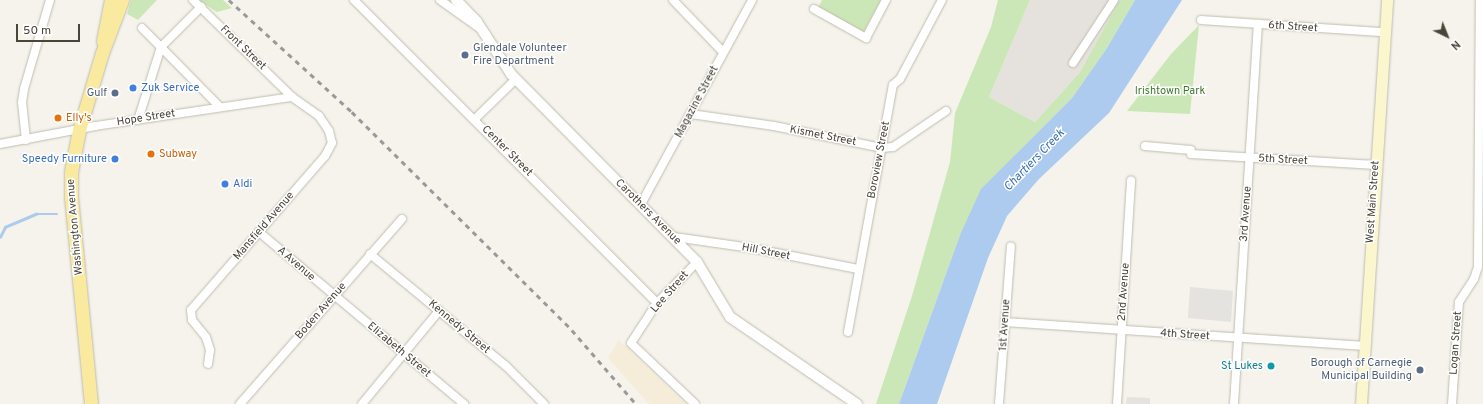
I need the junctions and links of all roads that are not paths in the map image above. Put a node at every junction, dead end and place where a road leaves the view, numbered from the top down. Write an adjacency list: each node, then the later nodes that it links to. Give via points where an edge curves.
1 (50, 0): 34 (street, via 24,89 22,102)
2 (111, 0): 24 (main road, Washington Avenue)
3 (122, 0): 24 (main road, Washington Avenue)
4 (193, 0): 15 (street, Front Street)
5 (354, 0): 31 (street, Center Street)
6 (440, 0): 20 (street)
7 (456, 0): 20 (street, Carothers Avenue)
8 (673, 0): 23 (street)
9 (752, 0): 23 (street, Magazine Street)
10 (886, 0): 16 (street, via 866,38)
11 (942, 0): 37 (street, Boroview Street, via 900,79 893,85)
12 (1114, 0): 25 (street)
13 (1387, 0): 21 (main road, West Main Street)
14 (1480, 0): 48 (street, Logan Street)
15 (201, 7): 22 (street); 27 (street, Front Street)
16 (814, 9)
17 (1201, 20): 18 (street, 6th Street)
18 (1258, 24): 21 (street, 6th Street); 38 (street, 3rd Avenue)
19 (142, 28): 22 (street)
20 (481, 28): 26 (street, Carothers Avenue)
21 (1384, 32): 39 (main road, West Main Street)
22 (161, 47): 28 (street); 32 (street)
23 (723, 52): 30 (street, Magazine Street)
24 (102, 53): 33 (main road, Washington Avenue)
25 (1074, 63)
26 (516, 79): 31 (street); 41 (street, Carothers Avenue)
27 (292, 97): 28 (street, Hope Street); 43 (street, Mansfield Avenue, via 319,116 329,131 332,143 324,156)
28 (220, 107): 32 (street, Hope Street)
29 (946, 111): 37 (street, Kismet Street, via 893,147)
30 (691, 114): 37 (street, Kismet Street, via 774,126); 41 (street, Magazine Street)
31 (475, 119): 51 (street, Center Street)
32 (138, 120): 33 (street, Hope Street)
33 (79, 130): 34 (street, Hope Street); 60 (main road, Washington Avenue, via 72,159 71,198)
34 (26, 140): 35 (street, Hope Street)
35 (0, 144)
36 (1144, 146): 38 (street, 5th Street)
37 (882, 148): 49 (street, Boroview Street)
38 (1250, 158): 39 (street, 5th Street); 56 (street, 3rd Avenue)
39 (1376, 165): 57 (main road, West Main Street)
40 (1132, 180): 54 (street, 2nd Avenue)
41 (641, 204): 44 (street, Carothers Avenue)
42 (402, 219): 46 (street, Boden Avenue)
43 (259, 232): 50 (street, A Avenue); 59 (street, Mansfield Avenue, via 191,310 192,320 206,337 210,350)
44 (674, 237): 47 (street, Carothers Avenue); 49 (street, Hill Street, via 751,248)
45 (1011, 246): 53 (street, 1st Avenue)
46 (370, 254): 50 (street, Boden Avenue); 52 (street, Kennedy Street)
47 (697, 262): 51 (street, Lee Street); 66 (street, Carothers Avenue, via 730,316)
48 (1481, 267): 71 (street, Logan Street, via 1459,302)
49 (858, 269): 55 (street, Boroview Street)
50 (334, 296): 58 (street, Elizabeth Street); 61 (street, Boden Avenue)
51 (657, 303): 65 (street, Lee Street, via 631,344)
52 (439, 311): 58 (street); 64 (street, Kennedy Street, via 511,372)
53 (1005, 322): 54 (street, 4th Street); 67 (street, 1st Avenue)
54 (1121, 331): 56 (street, 4th Street); 68 (street, 2nd Avenue)
55 (848, 332)
56 (1238, 338): 57 (street, 4th Street); 69 (street, 3rd Avenue)
57 (1365, 346): 70 (main road, West Main Street)
58 (404, 354): 62 (street); 63 (street, Elizabeth Street)
59 (208, 364)
60 (91, 404)
61 (240, 404)
62 (362, 404)
63 (464, 404)
64 (544, 404)
65 (695, 404)
66 (855, 404)
67 (999, 404)
68 (1117, 404)
69 (1234, 404)
70 (1361, 404)
71 (1452, 404)

